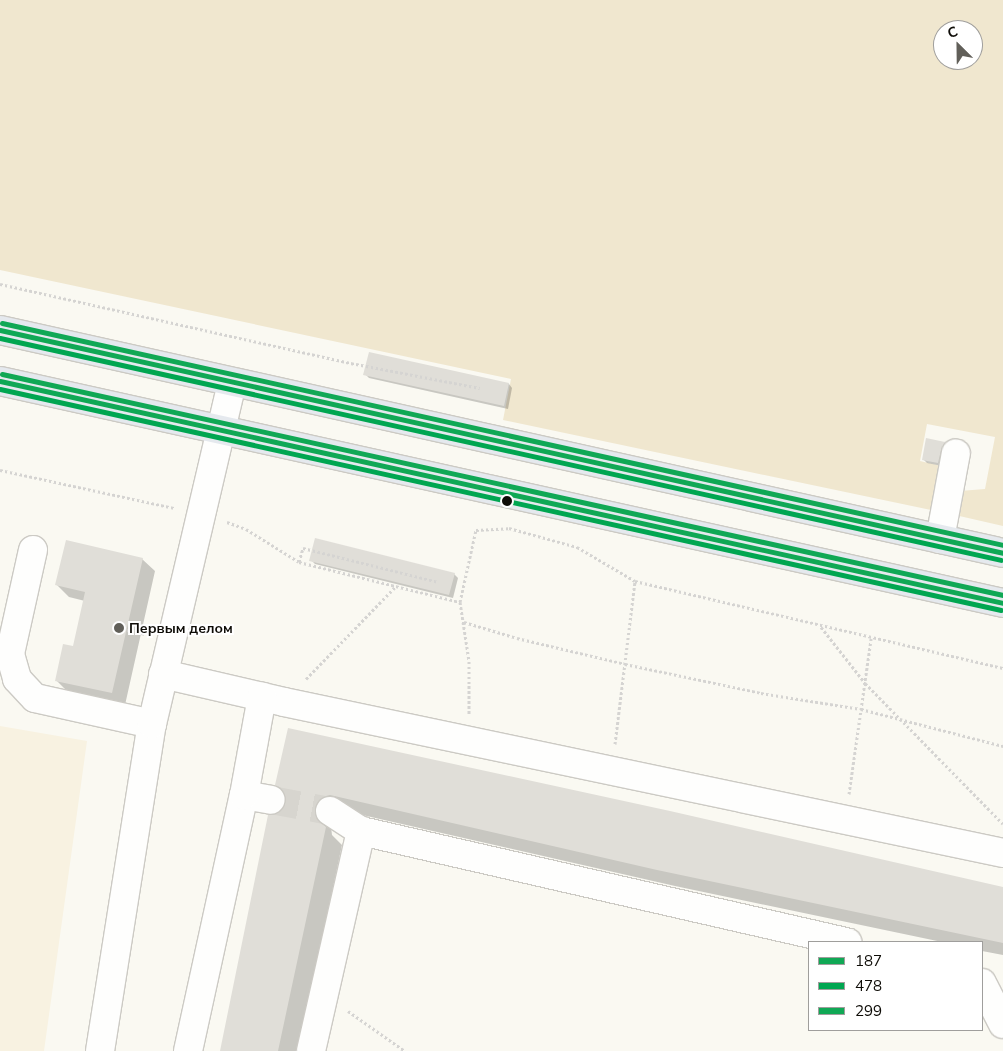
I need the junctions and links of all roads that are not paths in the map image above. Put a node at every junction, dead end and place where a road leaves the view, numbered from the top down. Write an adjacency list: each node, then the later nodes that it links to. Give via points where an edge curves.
1 (0, 330): 3 (main road)
2 (0, 381): 4 (main road)
3 (232, 382): 4 (street); 6 (main road)
4 (220, 430): 9 (main road); 10 (street)
5 (956, 453): 6 (street)
6 (940, 540): 8 (main road)
7 (33, 550): 12 (street, via 10,654 17,679 35,698)
8 (1003, 554)
9 (1003, 603)
10 (163, 674): 11 (street); 12 (street)
11 (273, 699): 13 (street); 17 (street)
12 (152, 724): 22 (street)
13 (244, 795): 14 (street); 21 (street)
14 (271, 800)
15 (330, 811): 16 (street)
16 (361, 831): 18 (street); 23 (street)
17 (1003, 853)
18 (843, 941)
19 (983, 985): 20 (street)
20 (1003, 1024)
21 (190, 1048)
22 (100, 1051)
23 (311, 1051)

